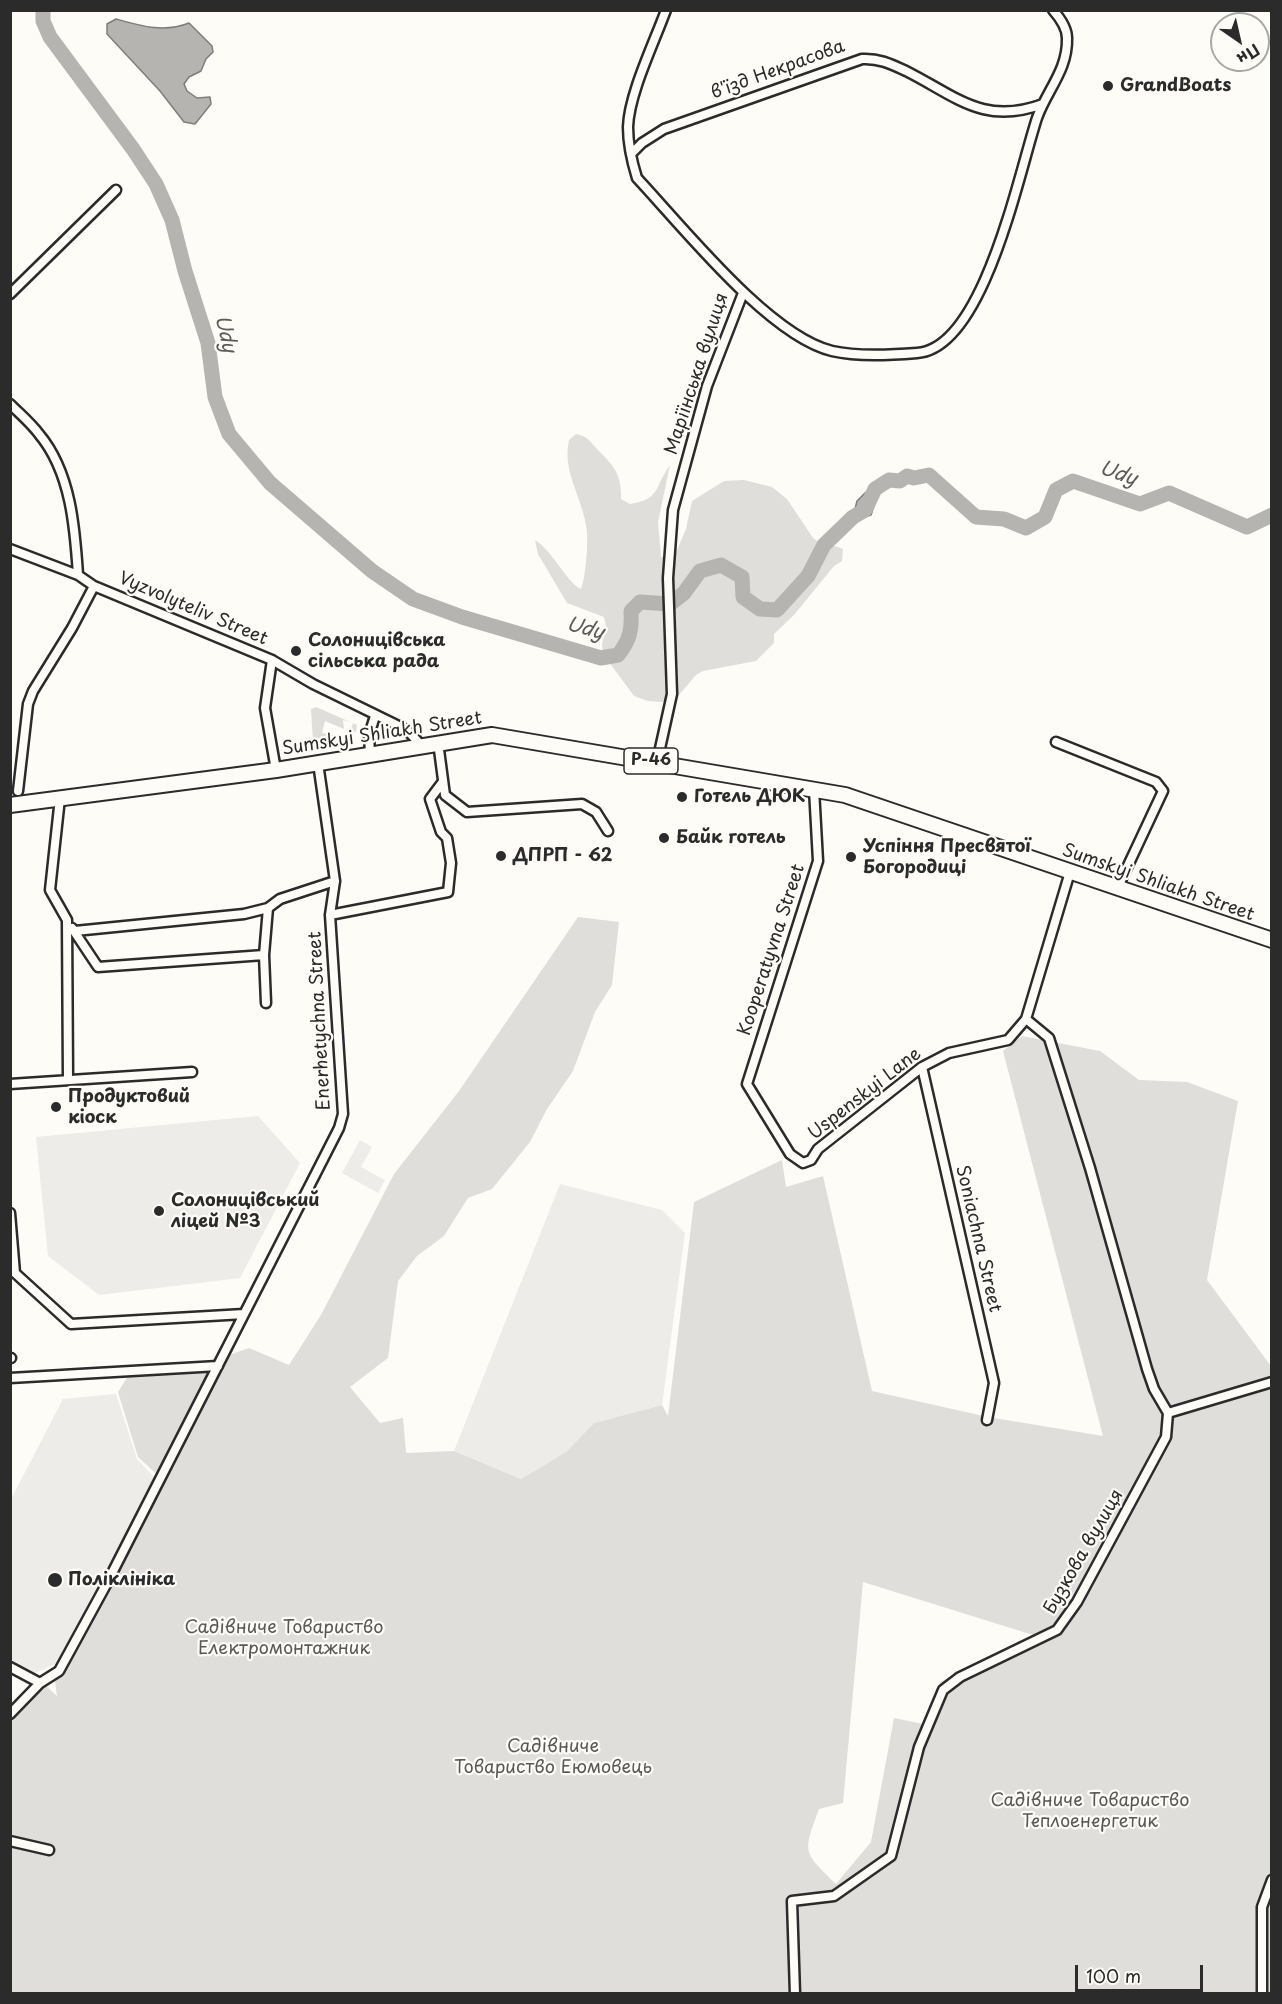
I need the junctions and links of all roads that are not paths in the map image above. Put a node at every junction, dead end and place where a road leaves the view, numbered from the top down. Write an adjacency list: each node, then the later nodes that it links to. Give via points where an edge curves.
1 (666, 10): 4 (street, Маріїнська вулиця, via 633,103 628,126)
2 (1053, 10): 3 (street, via 1065,28 1066,54 1062,70)
3 (1043, 104): 4 (street, в'їзд Некрасова, via 1011,112 979,110 891,64 862,59 664,129); 6 (street, via 1005,229 966,320 939,347 916,354 830,351 799,336)
4 (631, 154): 6 (street, Маріїнська вулиця, via 637,178)
5 (116, 190): 7 (street)
6 (743, 293): 18 (street, Маріїнська вулиця, via 707,386 673,510 668,578 672,704)
7 (10, 294)
8 (10, 404): 10 (street, via 41,435 57,464 75,528)
9 (10, 549): 10 (street, Vyzvolyteliv Street)
10 (78, 575): 11 (street, Vyzvolyteliv Street)
11 (94, 586): 12 (street, Vyzvolyteliv Street); 23 (street, via 28,704)
12 (272, 660): 13 (street, Vyzvolyteliv Street); 20 (street, via 265,708)
13 (375, 716): 16 (street, Vyzvolyteliv Street, via 407,730); 17 (street, via 369,735)
14 (438, 742): 16 (main road, Sumskyi Shliakh Street / Р-46); 18 (main road, Sumskyi Shliakh Street / Р-46, via 492,735); 21 (street)
15 (1056, 742): 29 (street, via 1156,782 1163,791)
16 (421, 745): 17 (main road, Sumskyi Shliakh Street / Р-46)
17 (370, 754): 19 (main road, Sumskyi Shliakh Street / Р-46)
18 (657, 762): 22 (main road, Sumskyi Shliakh Street / Р-46)
19 (318, 763): 20 (main road, Sumskyi Shliakh Street / Р-46); 28 (street, Enerhetychna Street)
20 (276, 770): 24 (main road, Sumskyi Shliakh Street / Р-46)
21 (442, 783): 26 (street, via 445,795 467,812 582,804 596,812); 31 (street, via 430,799 441,832 447,838 451,863 448,892)
22 (814, 789): 27 (main road, Sumskyi Shliakh Street / Р-46, via 845,795); 42 (street, Kooperatyvna Street, via 818,861 747,1084)
23 (18, 792)
24 (60, 798): 25 (main road, Sumskyi Shliakh Street / Р-46); 32 (street, via 50,890)
25 (10, 805)
26 (608, 831)
27 (1070, 872): 29 (main road, Sumskyi Shliakh Street / Р-46); 37 (street)
28 (335, 880): 30 (street, via 280,899); 31 (street, Enerhetychna Street)
29 (1116, 889): 34 (main road, Sumskyi Shliakh Street / Р-46)
30 (268, 908): 33 (street, via 244,914); 35 (street)
31 (330, 915): 44 (street, Enerhetychna Street, via 344,1114)
32 (67, 920): 33 (street); 40 (street)
33 (75, 931): 35 (street, via 98,967)
34 (1272, 940)
35 (264, 955): 36 (street)
36 (266, 1003)
37 (1026, 1019): 38 (street, Uspenskyi Lane, via 1008,1040 949,1053); 48 (street, via 1049,1038 1147,1369)
38 (922, 1067): 42 (street, Uspenskyi Lane, via 818,1149 811,1160 802,1163); 49 (street, Soniachna Street, via 994,1383)
39 (192, 1072): 40 (street)
40 (68, 1079): 41 (street)
41 (10, 1084)
42 (790, 1154)
43 (10, 1213): 44 (street, via 15,1273 72,1324)
44 (244, 1314): 45 (street, Enerhetychna Street)
45 (218, 1366): 46 (street); 51 (street, Enerhetychna Street, via 59,1671)
46 (10, 1378)
47 (1272, 1382): 48 (street)
48 (1168, 1413): 56 (street, Бузкова вулиця, via 1166,1437 1156,1459 1077,1602 1057,1630 960,1677 943,1690 918,1747 891,1856 834,1896 792,1901)
49 (987, 1420)
50 (10, 1667): 51 (street)
51 (40, 1683): 52 (street, Enerhetychna Street)
52 (10, 1714)
53 (10, 1840): 54 (street)
54 (49, 1850)
55 (1272, 1880): 57 (street, via 1262,1907)
56 (795, 1994)
57 (1262, 1994)

